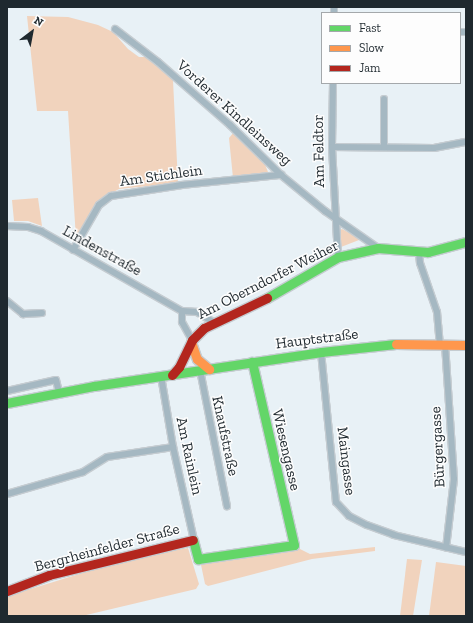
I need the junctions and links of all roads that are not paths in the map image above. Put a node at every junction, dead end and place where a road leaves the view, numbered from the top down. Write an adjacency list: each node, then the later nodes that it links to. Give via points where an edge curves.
1 (114, 29): 7 (street, Vorderer Kindleinsweg, via 158,62 230,125)
2 (333, 84): 5 (street, Am Feldtor)
3 (384, 99): 6 (street)
4 (466, 142): 6 (street, via 434,148)
5 (332, 147): 6 (street); 8 (street, Am Feldtor)
6 (384, 147)
7 (281, 175): 8 (street, Vorderer Kindleinsweg); 12 (street, Am Stichlein, via 182,185 111,196 99,205)
8 (335, 218): 11 (street); 14 (street, Am Feldtor)
9 (7, 226): 12 (street, Lindenstraße, via 35,229)
10 (466, 242): 13 (main road, via 436,251)
11 (378, 248): 13 (main road); 14 (main road, Am Oberndorfer Weiher)
12 (73, 250): 16 (street, Lindenstraße)
13 (419, 252): 20 (street, via 420,263 437,312)
14 (338, 257): 18 (main road, Am Oberndorfer Weiher, via 265,299)
15 (7, 301): 17 (street, via 23,314)
16 (182, 311): 18 (street, Lindenstraße, via 197,312); 19 (street, via 182,322)
17 (42, 313)
18 (214, 322): 19 (main road, Am Oberndorfer Weiher, via 199,331)
19 (191, 341): 24 (main road); 25 (main road, Am Oberndorfer Weiher, via 179,368)
20 (442, 344): 21 (main road, Hauptstraße); 22 (main road, Hauptstraße, via 389,344); 35 (street, Bürgergasse, via 454,479)
21 (466, 345)
22 (321, 352): 23 (main road, Hauptstraße); 35 (street, Maingasse, via 336,502 349,516 367,525)
23 (252, 362): 24 (main road, Hauptstraße); 34 (main road, Wiesengasse)
24 (204, 370): 25 (main road, Hauptstraße); 32 (street, Knaufstraße)
25 (172, 374): 26 (main road, Hauptstraße)
26 (161, 376): 28 (main road, Hauptstraße); 30 (street, Am Rainlein)
27 (7, 391): 28 (street, via 56,380)
28 (59, 392): 29 (main road, Hauptstraße)
29 (7, 403)
30 (173, 446): 31 (street, via 107,457 83,472); 33 (street, Am Rainlein)
31 (7, 494)
32 (226, 506)
33 (194, 540): 34 (main road, Bergrheinfelder Straße, via 198,559); 37 (main road, Bergrheinfelder Straße, via 57,573)
34 (294, 545)
35 (446, 548): 36 (street, Maingasse)
36 (466, 552)
37 (7, 592)

